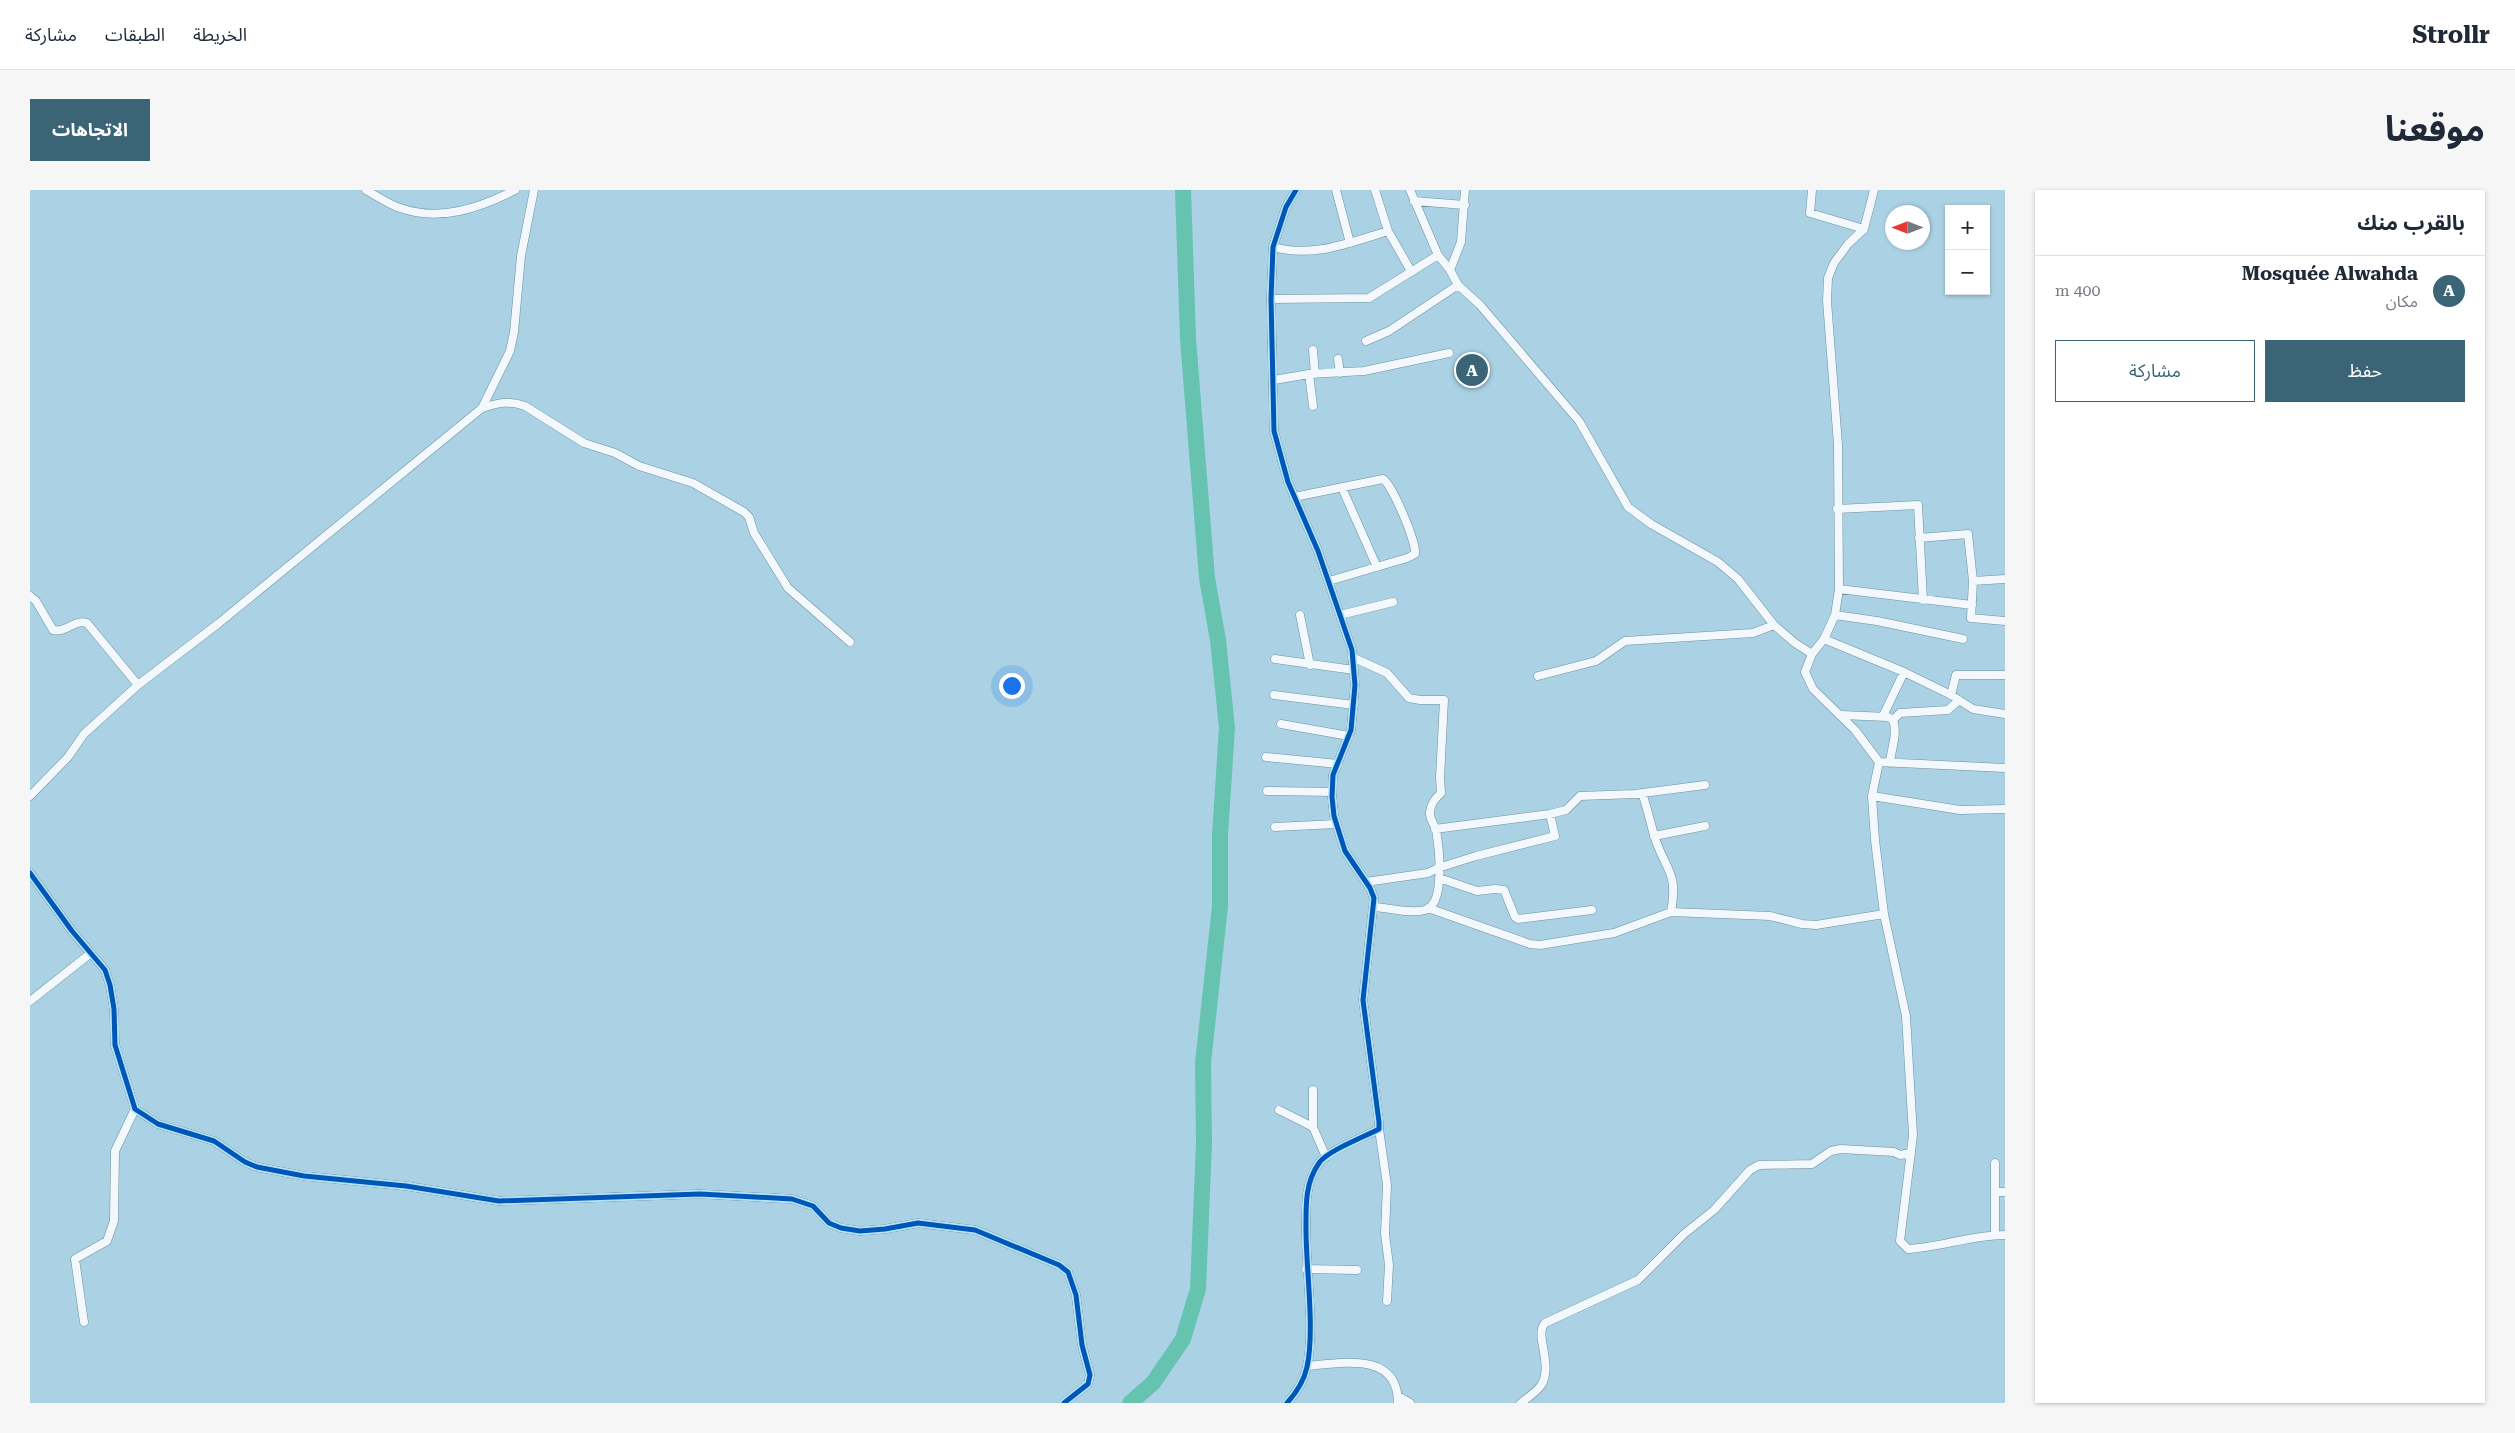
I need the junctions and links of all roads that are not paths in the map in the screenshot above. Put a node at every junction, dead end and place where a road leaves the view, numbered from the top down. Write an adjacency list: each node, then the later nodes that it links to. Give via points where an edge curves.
1 (366, 190): 2 (street, via 399,208 442,214 465,210)
2 (515, 190)
3 (534, 190): 30 (street, via 510,351)
4 (1296, 190): 16 (street, via 1286,207)
5 (1336, 190): 15 (street)
6 (1375, 190): 14 (street)
7 (1410, 190): 11 (street)
8 (1465, 190): 12 (street)
9 (1812, 190): 13 (street, via 1810,213)
10 (1874, 190): 13 (street)
11 (1414, 201): 12 (street); 17 (street)
12 (1465, 205): 18 (street, via 1461,242)
13 (1864, 229): 33 (street, via 1848,244 1828,278 1838,445)
14 (1388, 230): 15 (street); 19 (street)
15 (1350, 243): 16 (street, via 1306,252)
16 (1273, 247): 21 (street)
17 (1438, 255): 18 (street); 19 (street)
18 (1450, 270): 20 (street)
19 (1411, 272): 21 (street, via 1368,298)
20 (1458, 286): 22 (street, via 1388,331); 48 (street, via 1480,305 1579,420 1628,507 1651,524 1718,562 1738,579)
21 (1271, 299): 28 (street)
22 (1366, 341)
23 (1313, 350): 27 (street)
24 (1449, 353): 26 (street)
25 (1338, 359): 26 (street)
26 (1340, 373): 27 (street)
27 (1312, 374): 28 (street); 29 (street)
28 (1274, 380): 32 (street, via 1274,431)
29 (1313, 406)
30 (482, 408): 51 (street, via 501,402 525,406 584,443 692,483 744,512 788,588); 60 (street, via 219,623)
31 (1342, 488): 32 (street); 35 (street); 35 (street, via 1379,478 1386,480 1390,487 1416,550 1407,558)
32 (1294, 497): 38 (street)
33 (1837, 509): 34 (street, via 1918,505); 39 (street)
34 (1919, 538): 37 (street, via 1968,534); 41 (street)
35 (1377, 567): 38 (street)
36 (2005, 579): 37 (street)
37 (1973, 580): 43 (street)
38 (1329, 581): 45 (street)
39 (1839, 589): 41 (street); 46 (street)
40 (30, 596): 60 (street, via 53,630 64,631 75,623 87,623)
41 (1923, 600): 43 (street)
42 (1393, 602): 45 (street)
43 (1972, 605): 47 (street, via 1971,618)
44 (1300, 615): 55 (street)
45 (1340, 615): 53 (street)
46 (1835, 615): 49 (street); 50 (street)
47 (2005, 621)
48 (1774, 625): 52 (street); 59 (street, via 1753,634 1625,642 1596,662)
49 (1824, 639): 52 (street); 57 (street)
50 (1963, 639)
51 (850, 642)
52 (1812, 654): 65 (street, via 1805,667 1807,680)
53 (1352, 656): 56 (street); 87 (street, via 1387,673 1409,698 1444,700 1441,793 1433,801 1429,815)
54 (1275, 659): 55 (street)
55 (1310, 665): 56 (street)
56 (1354, 670): 64 (street)
57 (1904, 672): 62 (street); 67 (street)
58 (2005, 675): 62 (street, via 1956,675)
59 (1538, 676)
60 (138, 685): 80 (street, via 84,734 68,757)
61 (1274, 695): 64 (street)
62 (1951, 695): 63 (street)
63 (1959, 700): 66 (street, via 1973,709); 68 (street, via 1948,710 1900,713)
64 (1354, 705): 70 (street)
65 (1841, 714): 67 (street); 72 (street)
66 (2005, 714)
67 (1884, 716): 68 (street)
68 (1893, 720): 73 (street, via 1895,734)
69 (1281, 724): 70 (street)
70 (1349, 736): 74 (street)
71 (1266, 757): 74 (street)
72 (1879, 762): 73 (street); 81 (street)
73 (1890, 763): 75 (street)
74 (1338, 764): 78 (street, via 1333,775)
75 (2005, 768)
76 (1705, 785): 79 (street)
77 (1266, 791): 78 (street)
78 (1332, 792): 84 (street)
79 (1642, 793): 83 (street, via 1580,796 1566,810); 88 (street)
80 (30, 796)
81 (1872, 796): 82 (street, via 1960,810); 97 (street)
82 (2005, 809)
83 (1550, 814): 87 (street); 89 (street, via 1555,836)
84 (1336, 824): 86 (street); 92 (street, via 1345,851)
85 (1705, 826): 88 (street)
86 (1275, 827)
87 (1435, 829): 89 (street)
88 (1654, 836): 96 (street, via 1675,886)
89 (1438, 868): 91 (street); 92 (street, via 1428,873)
90 (30, 874): 98 (street)
91 (1439, 878): 94 (street, via 1438,892 1433,905); 95 (street, via 1477,891 1504,890 1518,919)
92 (1366, 882): 93 (street)
93 (1375, 907): 94 (street); 104 (street, via 1363,994)
94 (1428, 908): 96 (street, via 1540,945 1614,932)
95 (1592, 910)
96 (1671, 912): 97 (street, via 1770,916 1816,925)
97 (1884, 914): 105 (street, via 1906,1016 1913,1135)
98 (91, 954): 99 (street); 101 (street, via 104,970 110,986 115,1044)
99 (30, 1001)
100 (1313, 1090): 103 (street)
101 (135, 1109): 115 (street, via 115,1151 114,1221 107,1242 75,1258); 118 (street, via 158,1124 214,1141 245,1162 278,1173 406,1186 499,1201 700,1194 792,1199 813,1206 829,1222 841,1228 877,1230 918,1223 975,1230 1059,1265 1073,1281 1082,1345 1090,1375 1088,1384)
102 (1279, 1110): 103 (street)
103 (1313, 1126): 106 (street)
104 (1379, 1129): 106 (street); 114 (street, via 1388,1198 1385,1218 1389,1280)
105 (1911, 1153): 110 (street, via 1900,1241 1908,1249); 121 (street, via 1900,1155 1841,1149 1831,1151 1812,1164 1765,1164 1750,1170 1714,1210 1684,1234 1638,1280 1545,1323 1540,1334 1546,1370 1541,1384)
106 (1326, 1157): 112 (street, via 1319,1162 1305,1201)
107 (1995, 1163): 108 (street)
108 (1995, 1192): 109 (street); 110 (street)
109 (2005, 1192)
110 (1995, 1235): 111 (street)
111 (2005, 1235)
112 (1306, 1269): 113 (street); 116 (street)
113 (1357, 1270)
114 (1387, 1301)
115 (84, 1322)
116 (1307, 1366): 117 (street, via 1368,1363 1384,1371 1396,1387); 119 (street, via 1301,1384)
117 (1398, 1400): 120 (street)
118 (1064, 1403)
119 (1287, 1403)
120 (1410, 1403)
121 (1521, 1403)

